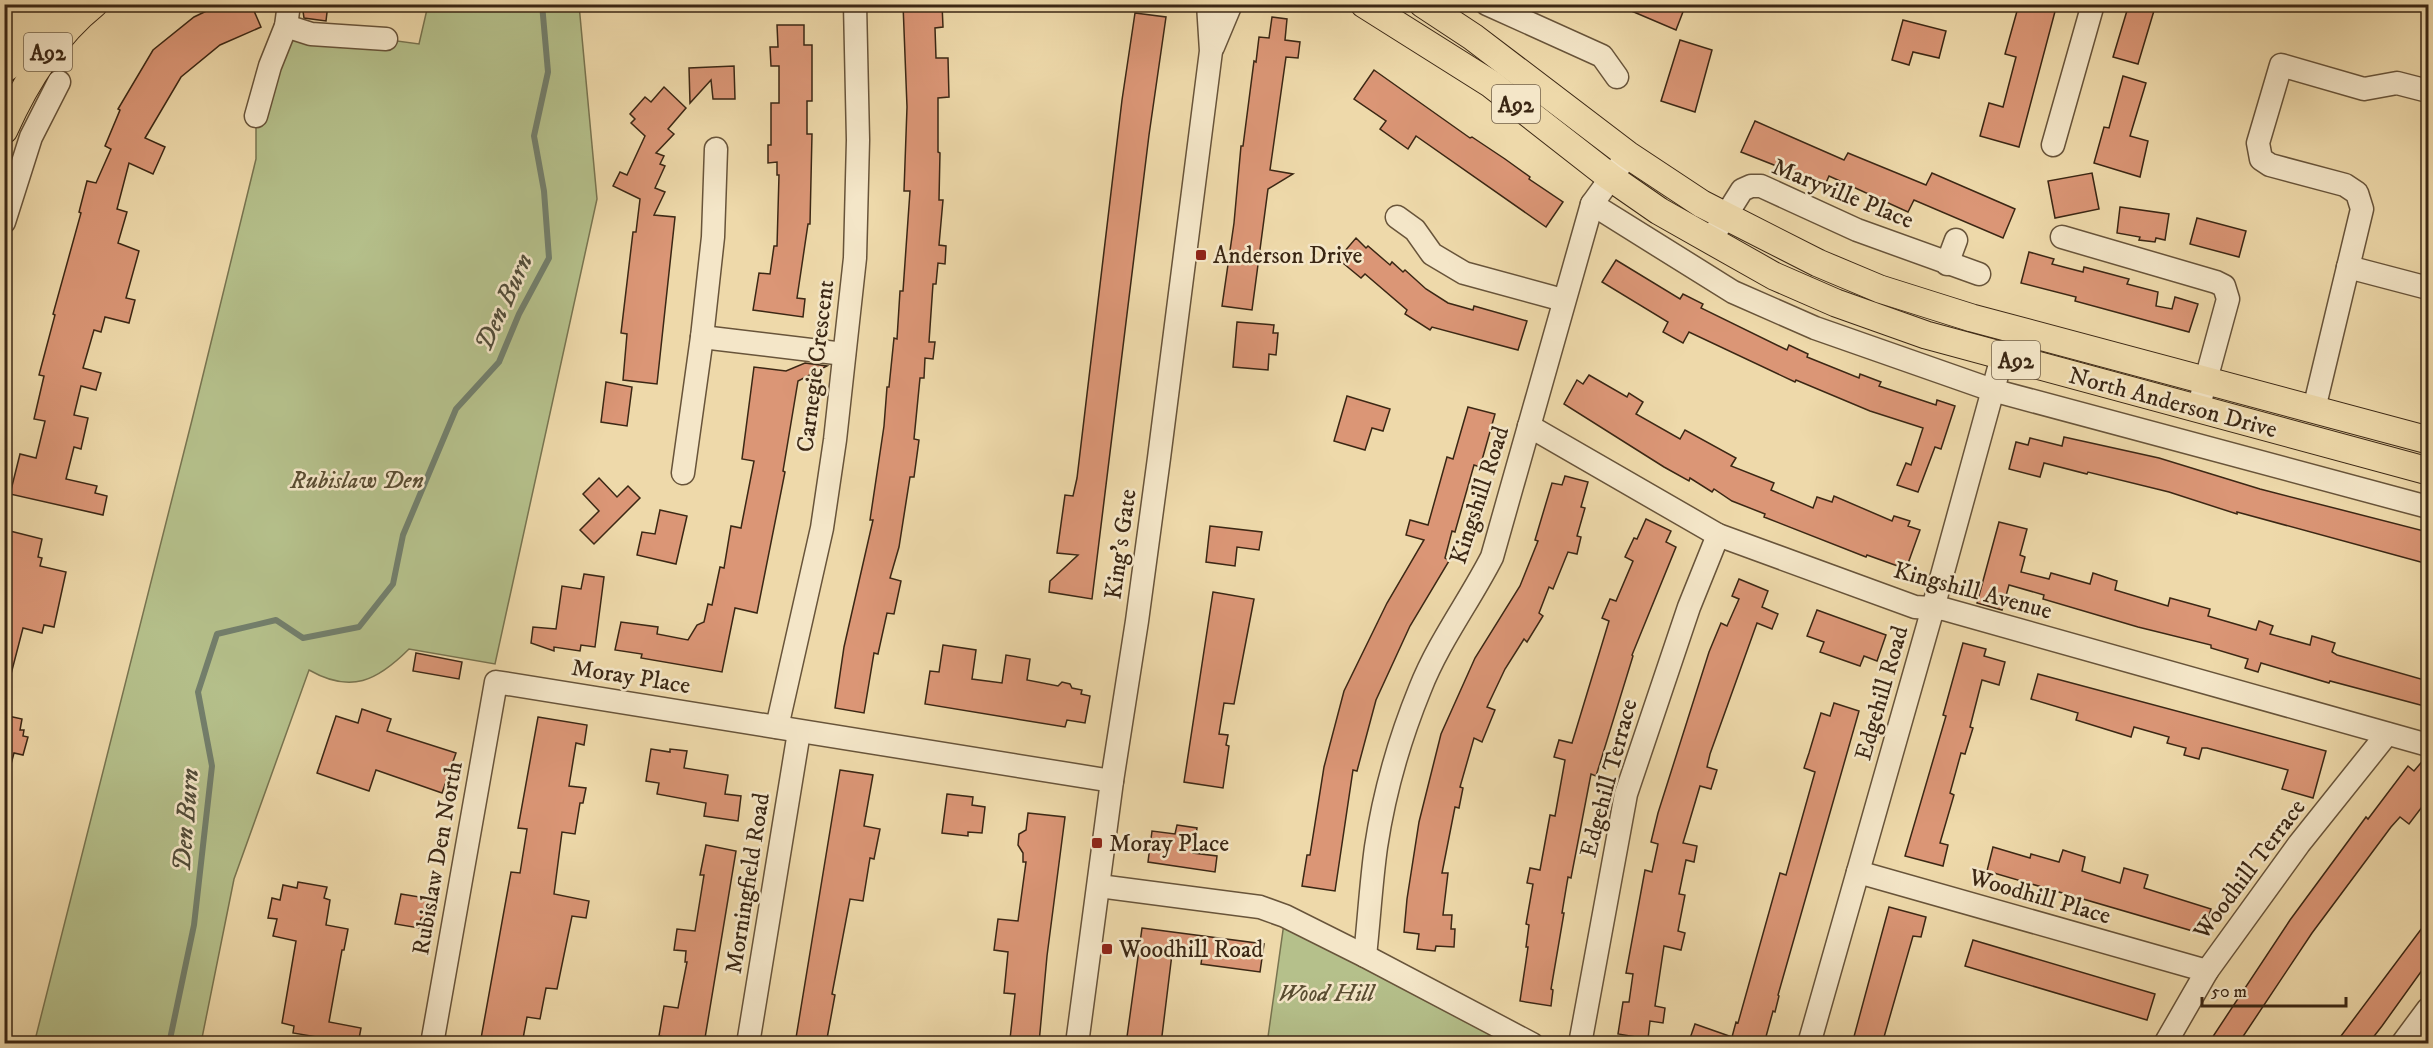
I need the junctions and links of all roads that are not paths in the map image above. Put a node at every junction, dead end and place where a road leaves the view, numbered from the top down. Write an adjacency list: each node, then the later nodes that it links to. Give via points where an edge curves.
1 (65, 4): 13 (main road, via 16,62)
2 (94, 4): 17 (main road, A92, via 47,53)
3 (855, 4): 36 (street, Carnegie Crescent, via 858,140 855,235)
4 (1208, 4): 12 (street, King's Gate)
5 (1231, 4): 12 (street, King's Gate)
6 (1364, 4): 22 (main road, North Anderson Drive / A92, via 1491,84)
7 (1423, 4): 21 (main road, North Anderson Drive / A92, via 1473,37)
8 (1487, 4): 14 (street, via 1602,56)
9 (2093, 4): 19 (street)
10 (288, 15): 11 (street, via 311,34); 18 (street)
11 (386, 39)
12 (1211, 51): 54 (street, King's Gate, via 1158,470)
13 (4, 69)
14 (1617, 77)
15 (59, 82): 26 (street, via 31,137)
16 (2428, 91): 31 (street, via 2397,83 2364,89 2281,64 2258,143 2261,159 2270,165 2345,185 2357,193 2362,209)
17 (8, 113)
18 (256, 116)
19 (2053, 145)
20 (716, 149): 35 (street, via 713,237)
21 (1628, 155): 22 (street, Kingshill Road); 24 (main road, North Anderson Drive / A92)
22 (1610, 177): 23 (street, Kingshill Road); 29 (main road, North Anderson Drive / A92)
23 (1592, 204): 34 (street, Kingshill Road); 39 (street, North Anderson Drive, via 1733,292 1815,328)
24 (1724, 215): 29 (street, Maryville Place); 30 (street, Maryville Place, via 1742,190 1761,186 1857,230); 38 (main road, North Anderson Drive / A92, via 1772,242 1880,289 2010,329)
25 (1397, 217): 34 (street, via 1415,230 1432,254 1464,273)
26 (4, 222)
27 (2061, 237): 38 (street, via 2224,286 2228,299)
28 (1956, 240): 30 (street)
29 (1710, 241): 37 (main road, North Anderson Drive / A92, via 1774,276 1836,303)
30 (1947, 264): 32 (street, Maryville Place)
31 (2348, 267): 33 (street); 41 (street)
32 (1979, 274)
33 (2428, 288)
34 (1563, 300): 42 (street, Kingshill Road)
35 (702, 337): 36 (street); 45 (street)
36 (844, 354): 50 (street, Carnegie Crescent, via 822,528)
37 (2001, 357): 39 (street, Edgehill Road); 40 (main road, North Anderson Drive / A92)
38 (2206, 380): 40 (street); 41 (main road, North Anderson Drive / A92)
39 (1992, 390): 46 (street, North Anderson Drive); 48 (street, Edgehill Road)
40 (2198, 409): 44 (main road, North Anderson Drive / A92)
41 (2314, 410): 43 (main road, North Anderson Drive / A92)
42 (1529, 426): 47 (street, Kingshill Avenue); 57 (street, Kingshill Road, via 1492,557 1444,636 1404,733 1377,846)
43 (2428, 440)
44 (2428, 471)
45 (683, 473)
46 (2428, 507)
47 (1718, 535): 48 (street, Kingshill Avenue, via 1915,607); 64 (street, Edgehill Terrace, via 1689,607 1626,794)
48 (1933, 608): 52 (street, Kingshill Avenue); 55 (street, Edgehill Road)
49 (496, 682): 50 (street, Moray Place); 60 (street, Rubislaw Den North)
50 (777, 727): 51 (street, Moray Place)
51 (800, 732): 54 (street, Moray Place); 61 (street, Morningfield Road)
52 (2387, 734): 53 (street, Kingshill Avenue); 58 (street, Woodhill Terrace, via 2299,844)
53 (2428, 745)
54 (1112, 781): 56 (street, King's Gate)
55 (1858, 872): 58 (street, Woodhill Place); 65 (street, Edgehill Road)
56 (1099, 886): 57 (street, via 1260,907); 62 (street, King's Gate)
57 (1365, 956): 63 (street)
58 (2207, 971): 66 (street, Woodhill Terrace)
59 (2428, 1009): 67 (street)
60 (432, 1044)
61 (748, 1044)
62 (1077, 1044)
63 (1532, 1044)
64 (1580, 1044)
65 (1809, 1044)
66 (2165, 1044)
67 (2402, 1044)

